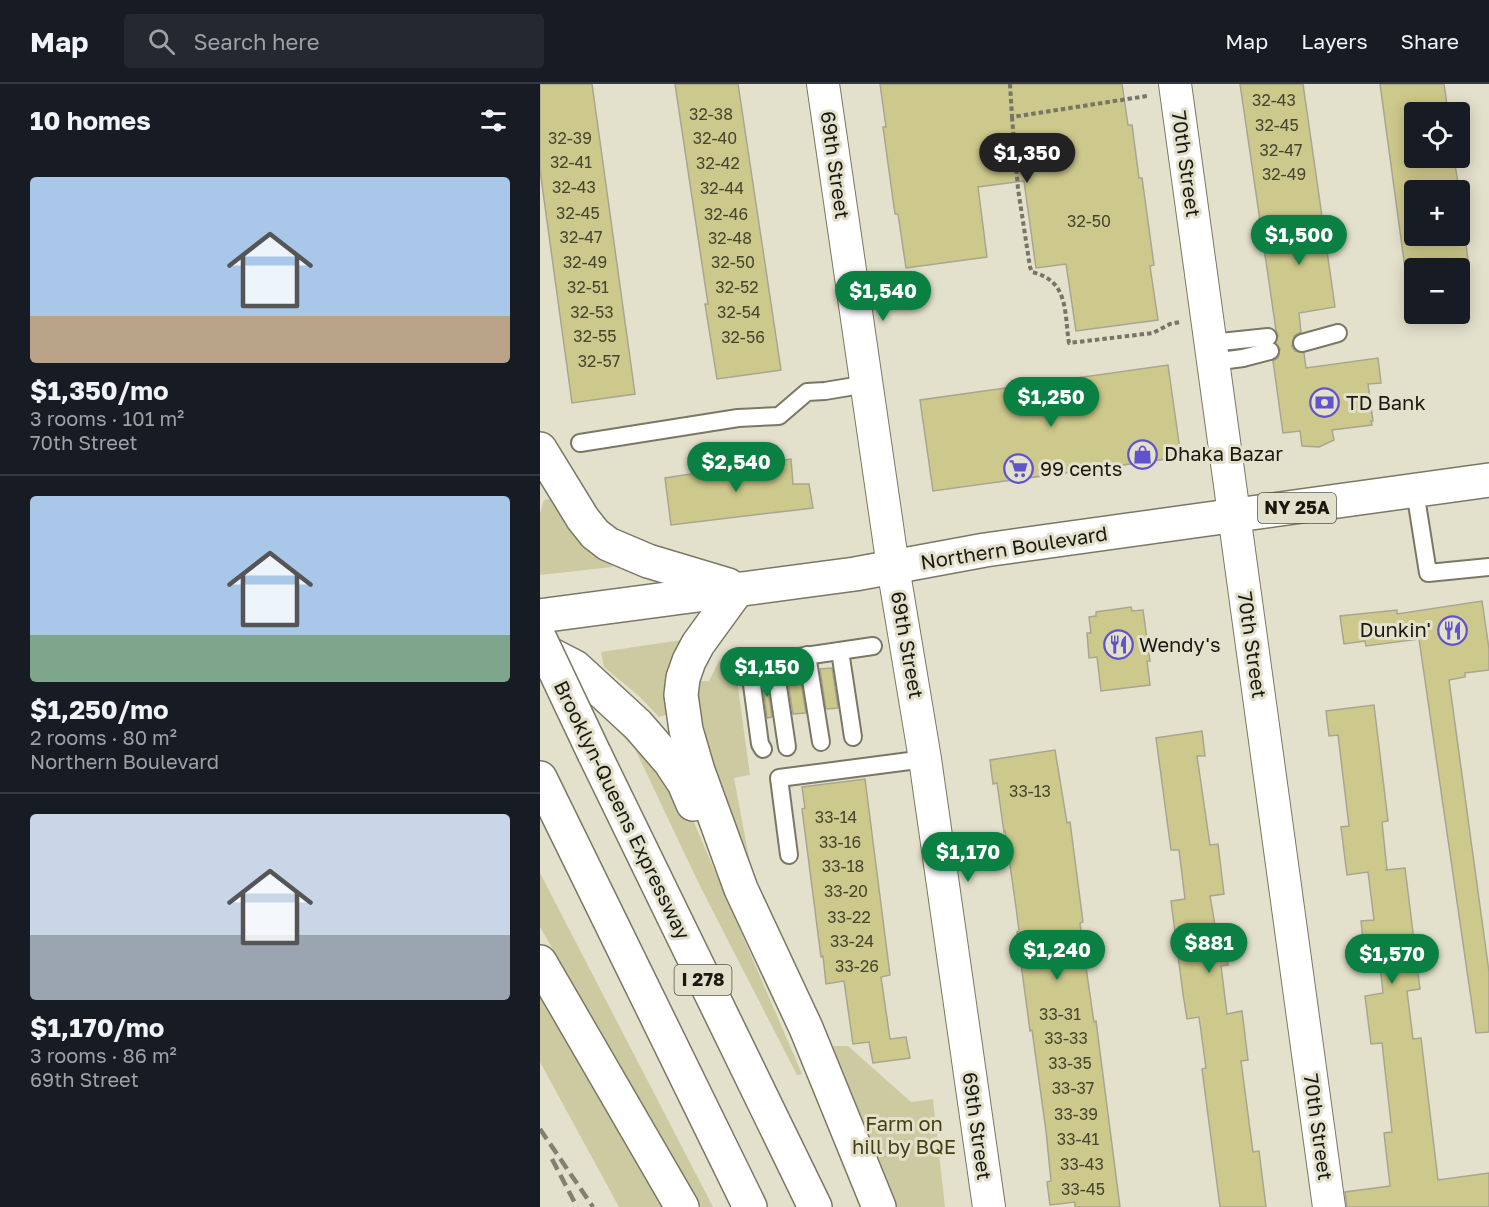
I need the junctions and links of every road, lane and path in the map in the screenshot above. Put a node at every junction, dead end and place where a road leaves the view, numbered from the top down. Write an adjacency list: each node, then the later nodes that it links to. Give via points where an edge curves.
1 (823, 84): 8 (street, 69th Street)
2 (1010, 84): 4 (path)
3 (1162, 90): 4 (path); 7 (street, 70th Street)
4 (1012, 117): 5 (path, via 1030,267 1032,272 1049,278 1062,293 1069,343 1153,333)
5 (1183, 321)
6 (1269, 344): 7 (lane, via 1243,358)
7 (1212, 353): 13 (street, 70th Street)
8 (867, 384): 9 (lane, via 807,392 779,416 738,418); 14 (street, 69th Street)
9 (579, 442)
10 (540, 448): 16 (main road, via 583,519 608,544)
11 (1489, 480): 12 (main road, Northern Boulevard / NY 25A)
12 (1415, 491): 13 (main road, Northern Boulevard / NY 25A); 15 (lane, via 1428,573)
13 (1234, 517): 14 (main road, Northern Boulevard / NY 25A, via 985,550); 38 (street, 70th Street)
14 (893, 567): 16 (main road, Northern Boulevard); 28 (street, 69th Street)
15 (1489, 567)
16 (738, 589): 17 (main road, Northern Boulevard); 31 (main road, via 693,653 681,695 691,750)
17 (540, 616)
18 (540, 639): 36 (main road, Brooklyn-Queens Expressway / I 278, bridge)
19 (873, 646): 21 (lane)
20 (540, 649): 31 (main road, via 575,668 657,745 684,783 707,833)
21 (840, 651): 22 (lane); 24 (lane)
22 (807, 656): 23 (lane); 25 (lane)
23 (774, 660): 26 (lane); 27 (lane, via 751,664 750,670)
24 (853, 737)
25 (821, 742)
26 (787, 747)
27 (763, 749)
28 (925, 759): 30 (lane, via 778,778); 37 (street, 69th Street)
29 (540, 778): 35 (main road, I 278)
30 (789, 855)
31 (741, 889): 33 (main road, via 806,1028)
32 (540, 962): 34 (main road)
33 (878, 1202)
34 (682, 1207)
35 (750, 1207)
36 (815, 1207)
37 (989, 1207)
38 (1329, 1207)

